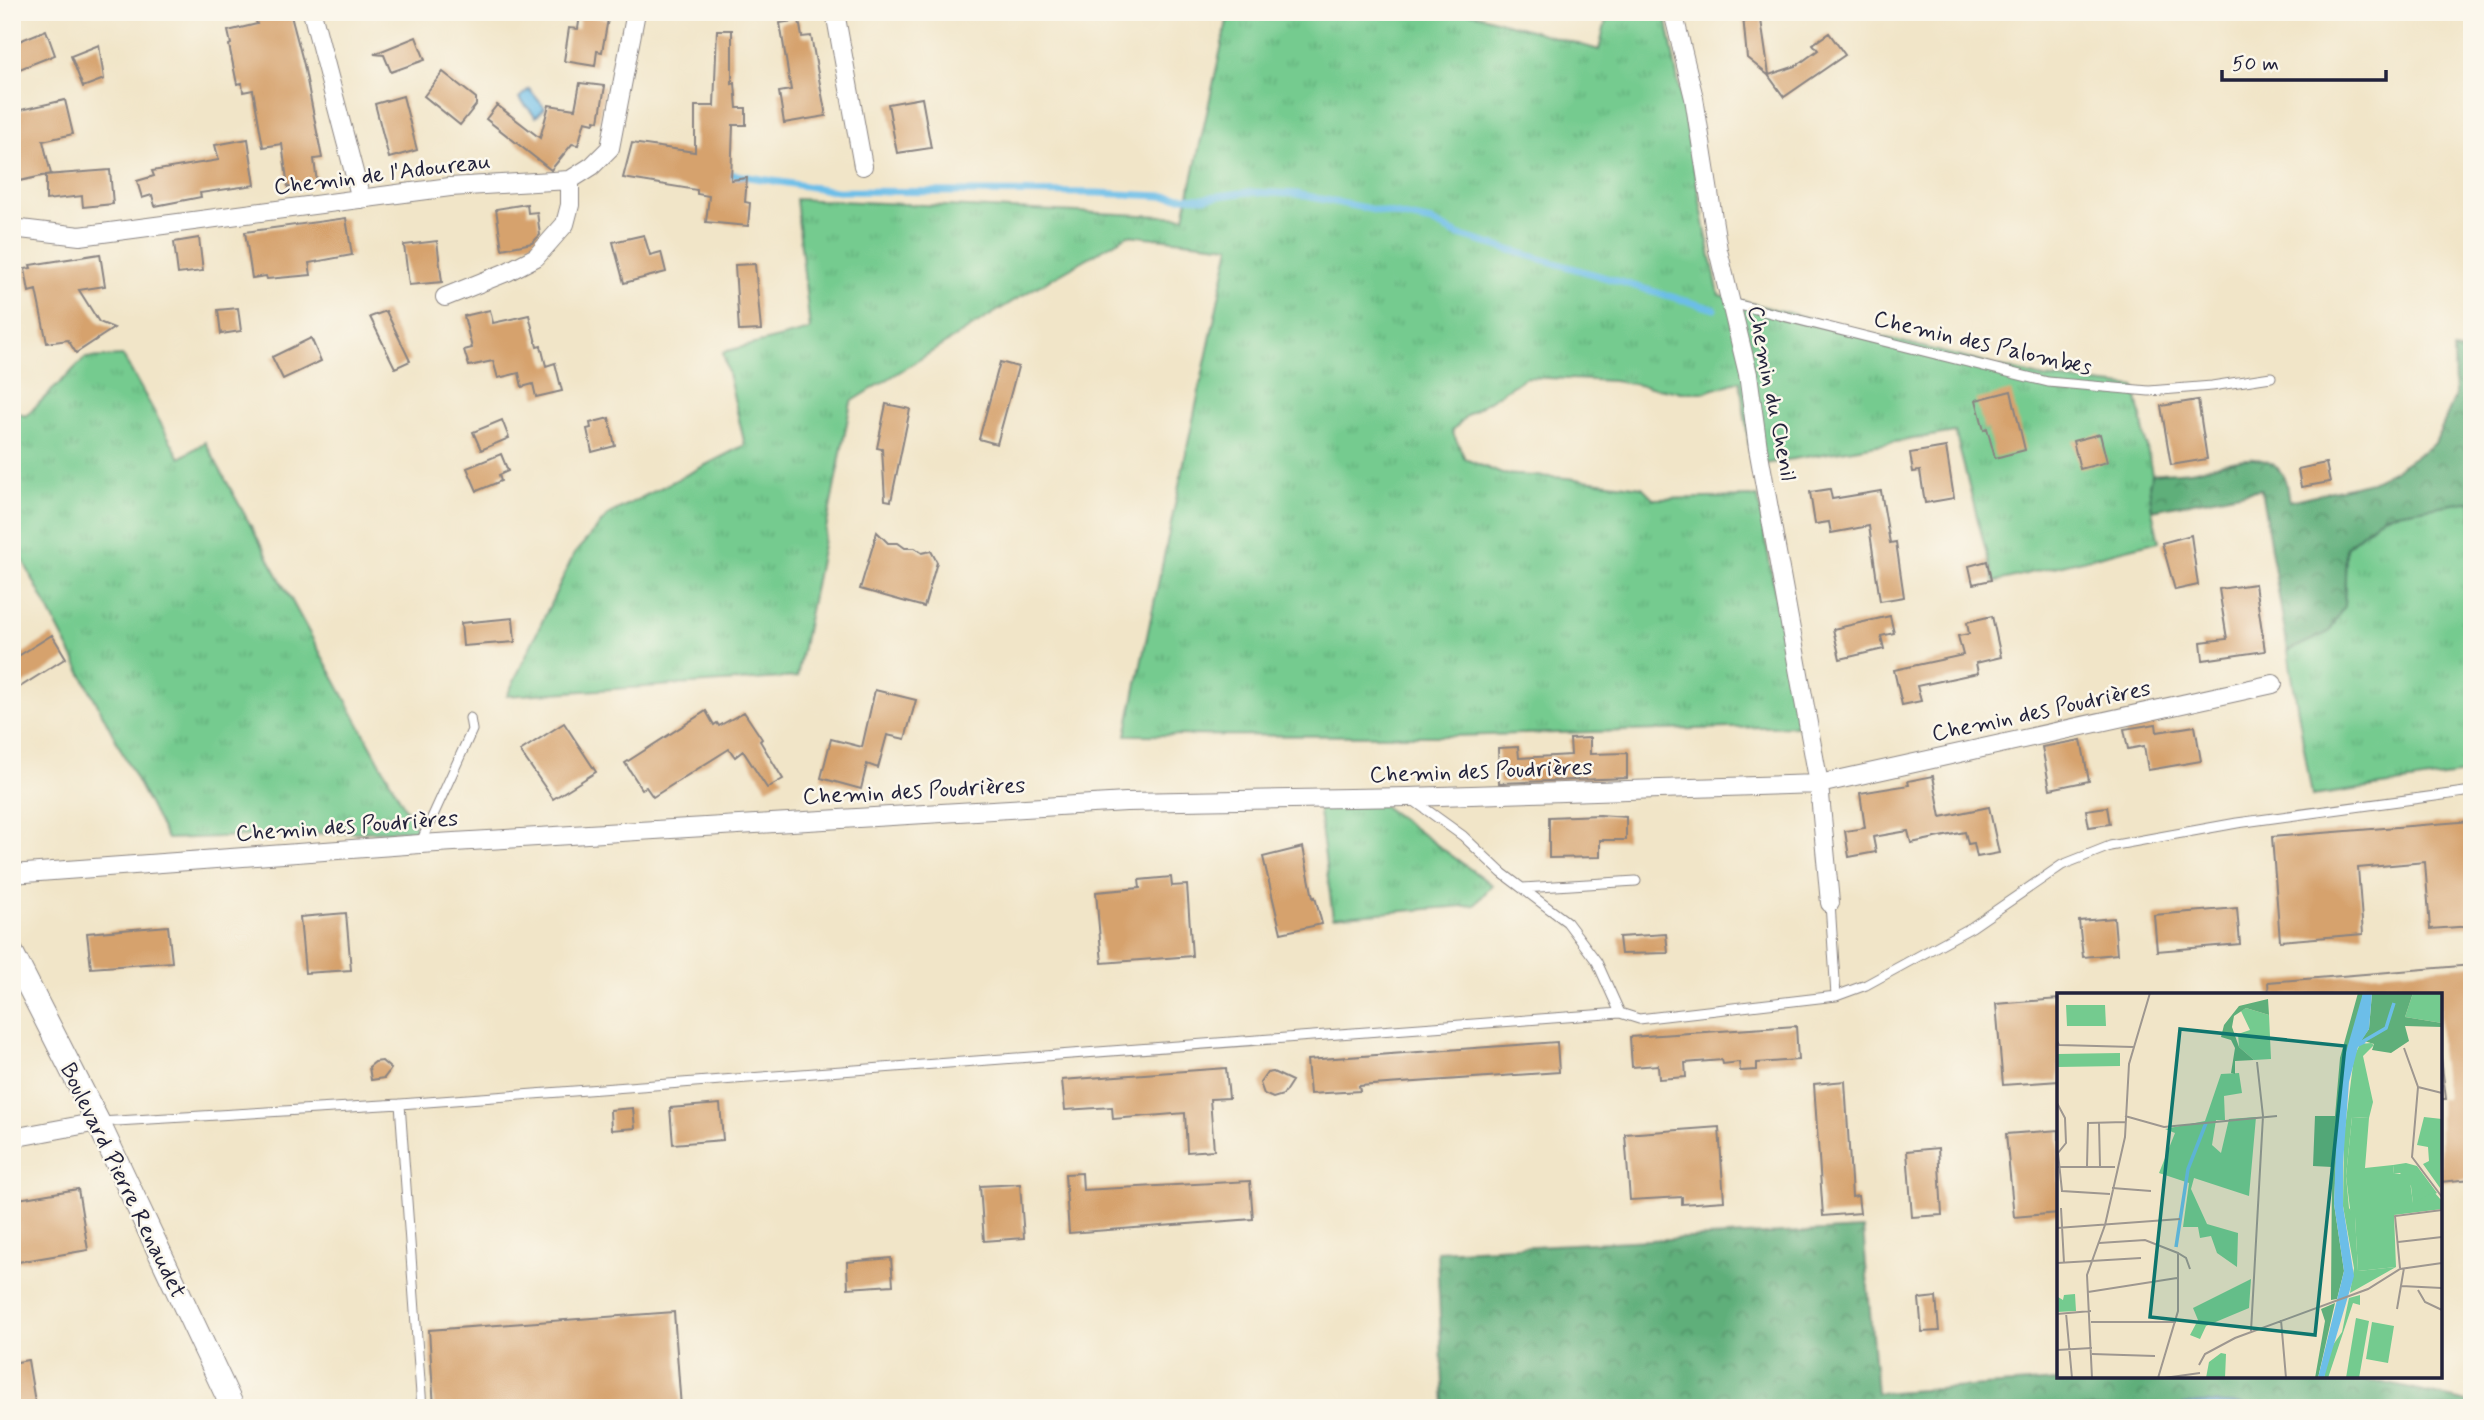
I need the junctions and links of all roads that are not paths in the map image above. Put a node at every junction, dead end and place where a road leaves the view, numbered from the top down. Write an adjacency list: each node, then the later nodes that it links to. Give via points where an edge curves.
1 (312, 12): 7 (street)
2 (636, 12): 6 (street, via 610,148)
3 (835, 12): 5 (street)
4 (1673, 12): 10 (street, Chemin du Chenil, via 1694,98)
5 (863, 166)
6 (570, 180): 7 (street, Chemin de l'Adoureau, via 450,187); 9 (street, via 565,224 536,257)
7 (361, 199): 8 (street, Chemin de l'Adoureau, via 80,236)
8 (12, 228)
9 (444, 297)
10 (1731, 303): 11 (lane, Chemin des Palombes, via 2048,382 2149,391); 14 (street, Chemin du Chenil, via 1748,374)
11 (2271, 377)
12 (2273, 684): 14 (street, Chemin des Poudrières)
13 (470, 718): 17 (lane, via 472,730)
14 (1819, 784): 16 (street, Chemin des Poudrières); 21 (street)
15 (2472, 791): 23 (lane, via 2237,823 2110,846 2062,865 1972,927 1866,985)
16 (1409, 797): 17 (street, Chemin des Poudrières, via 1126,802); 20 (lane)
17 (419, 844): 18 (street, Chemin des Poudrières)
18 (12, 874)
19 (1636, 881): 20 (lane)
20 (1523, 888): 24 (lane, via 1567,922 1597,962)
21 (1830, 903): 23 (lane)
22 (12, 953): 26 (street, Boulevard Pierre Renaudet)
23 (1836, 996): 24 (lane, via 1639,1019)
24 (1620, 1013): 25 (lane)
25 (400, 1104): 26 (lane); 29 (lane)
26 (98, 1122): 27 (street); 28 (street, Boulevard Pierre Renaudet)
27 (12, 1138)
28 (233, 1408)
29 (422, 1408)

